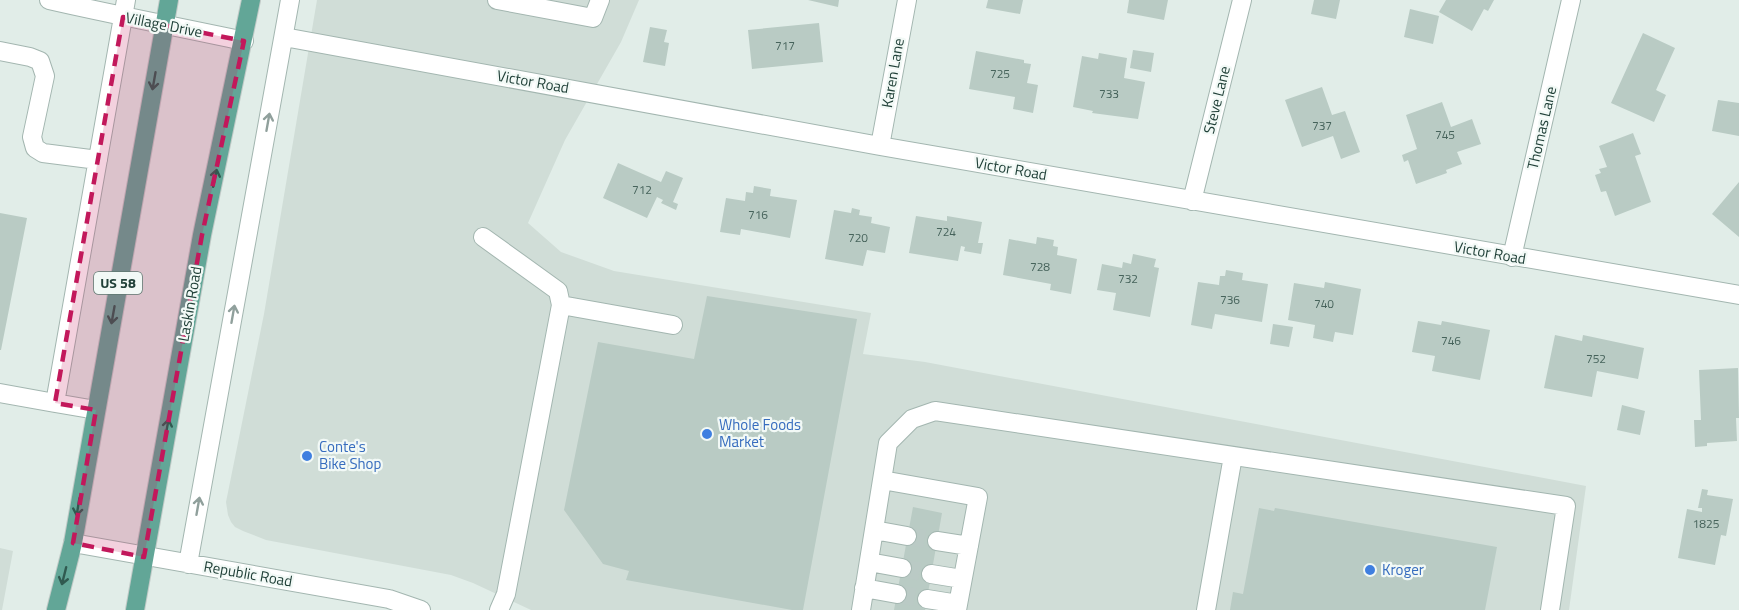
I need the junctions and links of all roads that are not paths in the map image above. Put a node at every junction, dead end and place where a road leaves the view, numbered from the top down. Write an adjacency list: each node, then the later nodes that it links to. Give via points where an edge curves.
1 (49, 0): 11 (street, Village Drive)
2 (169, 0): 12 (main road, US 58)
3 (251, 0): 14 (main road, Laskin Road)
4 (290, 0): 13 (street)
5 (497, 0): 10 (street)
6 (600, 0): 10 (street, via 592,18)
7 (907, 0): 16 (street, Karen Lane)
8 (1242, 0): 18 (street, Steve Lane)
9 (1571, 0): 20 (street, Thomas Lane)
10 (530, 3)
11 (124, 8): 12 (street, Village Drive); 17 (street)
12 (164, 24): 14 (street, Village Drive); 26 (main road, US 58, one-way to 26)
13 (284, 37): 16 (street, Victor Road); 36 (street, one-way to 13)
14 (244, 41): 34 (main road, Laskin Road, one-way to 14, via 202,235)
15 (0, 51): 17 (street, via 40,61 45,75 32,137 34,147 44,153)
16 (880, 146): 18 (street, Victor Road)
17 (98, 160): 25 (street)
18 (1192, 201): 20 (street, Victor Road)
19 (483, 237): 22 (street, via 558,291)
20 (1512, 257): 21 (street, Victor Road)
21 (1739, 296)
22 (561, 304): 23 (street); 48 (street, via 506,594)
23 (673, 325)
24 (0, 393): 25 (street)
25 (55, 403): 26 (street)
26 (96, 410): 32 (main road, US 58, one-way to 32)
27 (1233, 456): 28 (street, via 935,411 912,419 888,443); 50 (street); 51 (street, via 1566,506)
28 (882, 480): 29 (street); 33 (street, via 978,497)
29 (874, 530): 30 (street); 35 (street)
30 (907, 536)
31 (937, 541): 33 (street)
32 (72, 543): 34 (street, Republic Road); 45 (main road, US 58, one-way to 45)
33 (969, 546): 39 (street)
34 (144, 556): 36 (street, Republic Road); 46 (main road, Laskin Road)
35 (869, 562): 37 (street); 40 (street)
36 (188, 564): 43 (street, Republic Road)
37 (902, 568)
38 (932, 574): 39 (street)
39 (962, 579): 44 (street)
40 (864, 588): 41 (street); 49 (street)
41 (897, 594)
42 (927, 599): 44 (street)
43 (388, 604): 47 (street, Republic Road)
44 (957, 607)
45 (56, 610)
46 (135, 610)
47 (422, 610)
48 (498, 610)
49 (861, 610)
50 (1206, 610)
51 (1550, 610)

